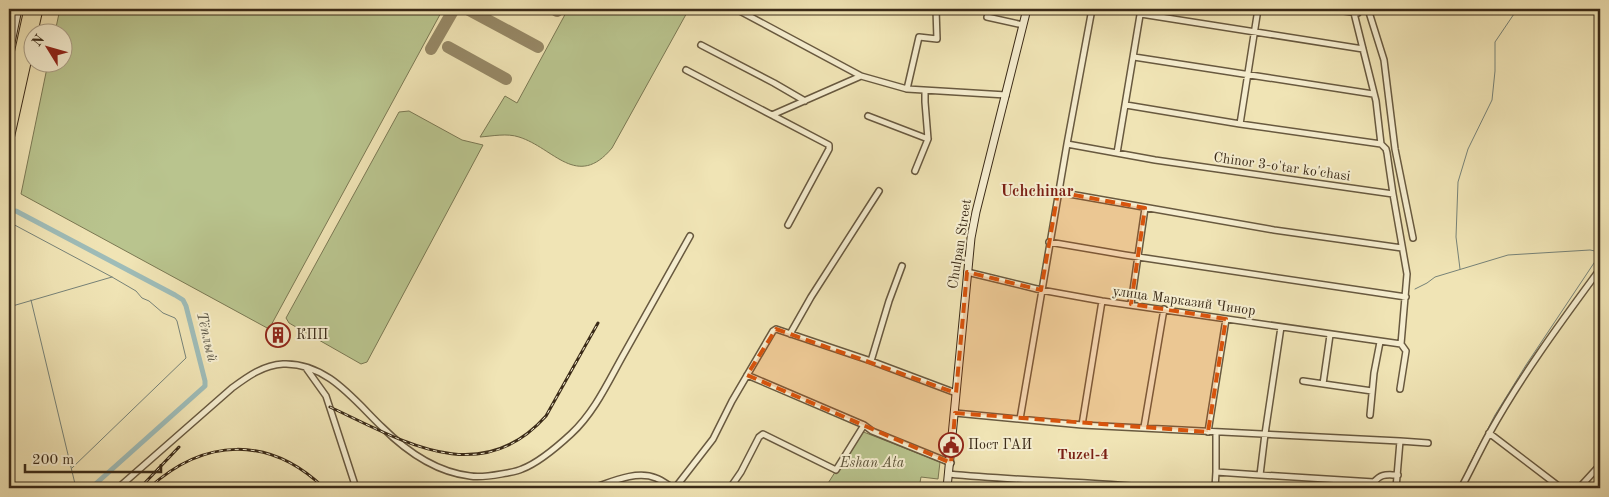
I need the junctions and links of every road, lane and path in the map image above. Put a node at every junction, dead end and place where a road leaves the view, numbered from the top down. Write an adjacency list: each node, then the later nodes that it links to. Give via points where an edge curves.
1 (18, 9): 18 (main road)
2 (29, 9): 27 (highway)
3 (38, 9): 33 (highway)
4 (736, 9): 22 (street)
5 (936, 9): 23 (street, via 936,39 919,37)
6 (1027, 9): 14 (main road, Chulpan Street)
7 (1092, 9): 35 (street)
8 (1258, 9): 15 (street)
9 (1330, 9): 11 (street)
10 (1368, 9): 42 (street, via 1384,60 1395,149)
11 (1355, 11): 17 (street)
12 (1141, 12): 15 (street); 19 (street)
13 (987, 17): 14 (street)
14 (1023, 25): 26 (main road, Chulpan Street)
15 (1254, 32): 17 (street); 21 (street)
16 (701, 45): 28 (street)
17 (1363, 50): 25 (street)
18 (9, 52)
19 (1134, 57): 21 (street); 29 (street)
20 (686, 70): 30 (street)
21 (1248, 74): 25 (street); 32 (street)
22 (861, 76): 23 (street); 28 (street)
23 (906, 89): 24 (street)
24 (925, 91): 26 (street); 34 (street)
25 (1373, 94): 36 (street)
26 (1006, 95): 53 (main road, Chulpan Street, via 976,212)
27 (9, 100)
28 (805, 101): 30 (street)
29 (1126, 105): 32 (street); 37 (street)
30 (772, 114): 45 (street, via 829,145)
31 (868, 116): 34 (street)
32 (1240, 124): 36 (street)
33 (9, 138)
34 (928, 139): 38 (street)
35 (1067, 144): 37 (street, Chinor 3-o'tar ko'chasi); 40 (street)
36 (1381, 144): 41 (street, via 1387,153)
37 (1117, 153): 41 (street, Chinor 3-o'tar ko'chasi)
38 (916, 171)
39 (879, 191): 61 (street, via 810,297)
40 (1058, 192): 44 (street); 48 (street)
41 (1393, 194): 43 (street)
42 (1406, 202): 43 (street); 47 (street)
43 (1394, 203): 49 (street)
44 (1145, 208): 49 (street); 50 (street)
45 (788, 225)
46 (690, 236): 66 (street, via 589,414 572,434 522,469 495,476 470,476 441,468 410,451 342,387 319,372)
47 (1413, 238)
48 (1050, 242): 50 (street); 54 (street)
49 (1402, 248): 55 (street, via 1407,274)
50 (1137, 257): 55 (street); 57 (street)
51 (902, 266): 65 (street)
52 (1600, 269): 81 (street, via 1538,356)
53 (966, 272): 54 (street, улица Марказий Чинор); 72 (main road, Chulpan Street)
54 (1041, 290): 56 (street, улица Марказий Чинор); 75 (street)
55 (1406, 297): 64 (street)
56 (1102, 301): 57 (street, улица Марказий Чинор); 77 (street)
57 (1131, 304): 58 (street, улица Марказий Чинор)
58 (1164, 309): 59 (street, улица Марказий Чинор); 78 (street)
59 (1226, 319): 60 (street, улица Марказий Чинор); 79 (street)
60 (1281, 327): 62 (street, улица Марказий Чинор); 82 (street)
61 (790, 334): 65 (street); 67 (street, via 773,331)
62 (1330, 335): 63 (street, улица Марказий Чинор); 69 (street)
63 (1380, 342): 64 (street, улица Марказий Чинор); 71 (street)
64 (1401, 344): 70 (street, via 1406,351)
65 (871, 361): 72 (street)
66 (306, 368): 92 (street, via 283,364 249,375); 93 (street, via 326,396)
67 (747, 375): 76 (street); 95 (street, via 714,439)
68 (1303, 381): 69 (street)
69 (1323, 384): 71 (street)
70 (1400, 389)
71 (1372, 391): 74 (street)
72 (956, 392): 73 (main road, Chulpan Street)
73 (955, 412): 75 (street); 85 (main road, Chulpan Street)
74 (1370, 415)
75 (1020, 419): 77 (street)
76 (864, 425): 85 (street); 96 (street, via 836,470 763,434)
77 (1082, 425): 78 (street)
78 (1144, 427): 79 (street)
79 (1208, 432): 80 (street)
80 (1216, 432): 82 (street); 87 (street)
81 (1490, 433): 101 (street); 102 (street)
82 (1264, 434): 83 (street); 89 (street)
83 (1402, 441): 84 (street); 90 (street)
84 (1428, 443)
85 (950, 463): 88 (main road, Chulpan Street)
86 (1600, 465): 103 (street)
87 (1216, 472): 89 (street); 99 (street)
88 (949, 474): 91 (street); 97 (main road, Chulpan Street)
89 (1260, 474): 90 (street, via 1374,482 1381,475)
90 (1398, 475): 100 (street)
91 (1116, 486): 98 (street)
92 (118, 488)
93 (356, 488)
94 (592, 488): 95 (street, via 624,477 648,476)
95 (674, 488)
96 (730, 488)
97 (947, 488)
98 (1154, 488)
99 (1214, 488)
100 (1396, 488)
101 (1461, 488)
102 (1561, 488)
103 (1579, 488)

